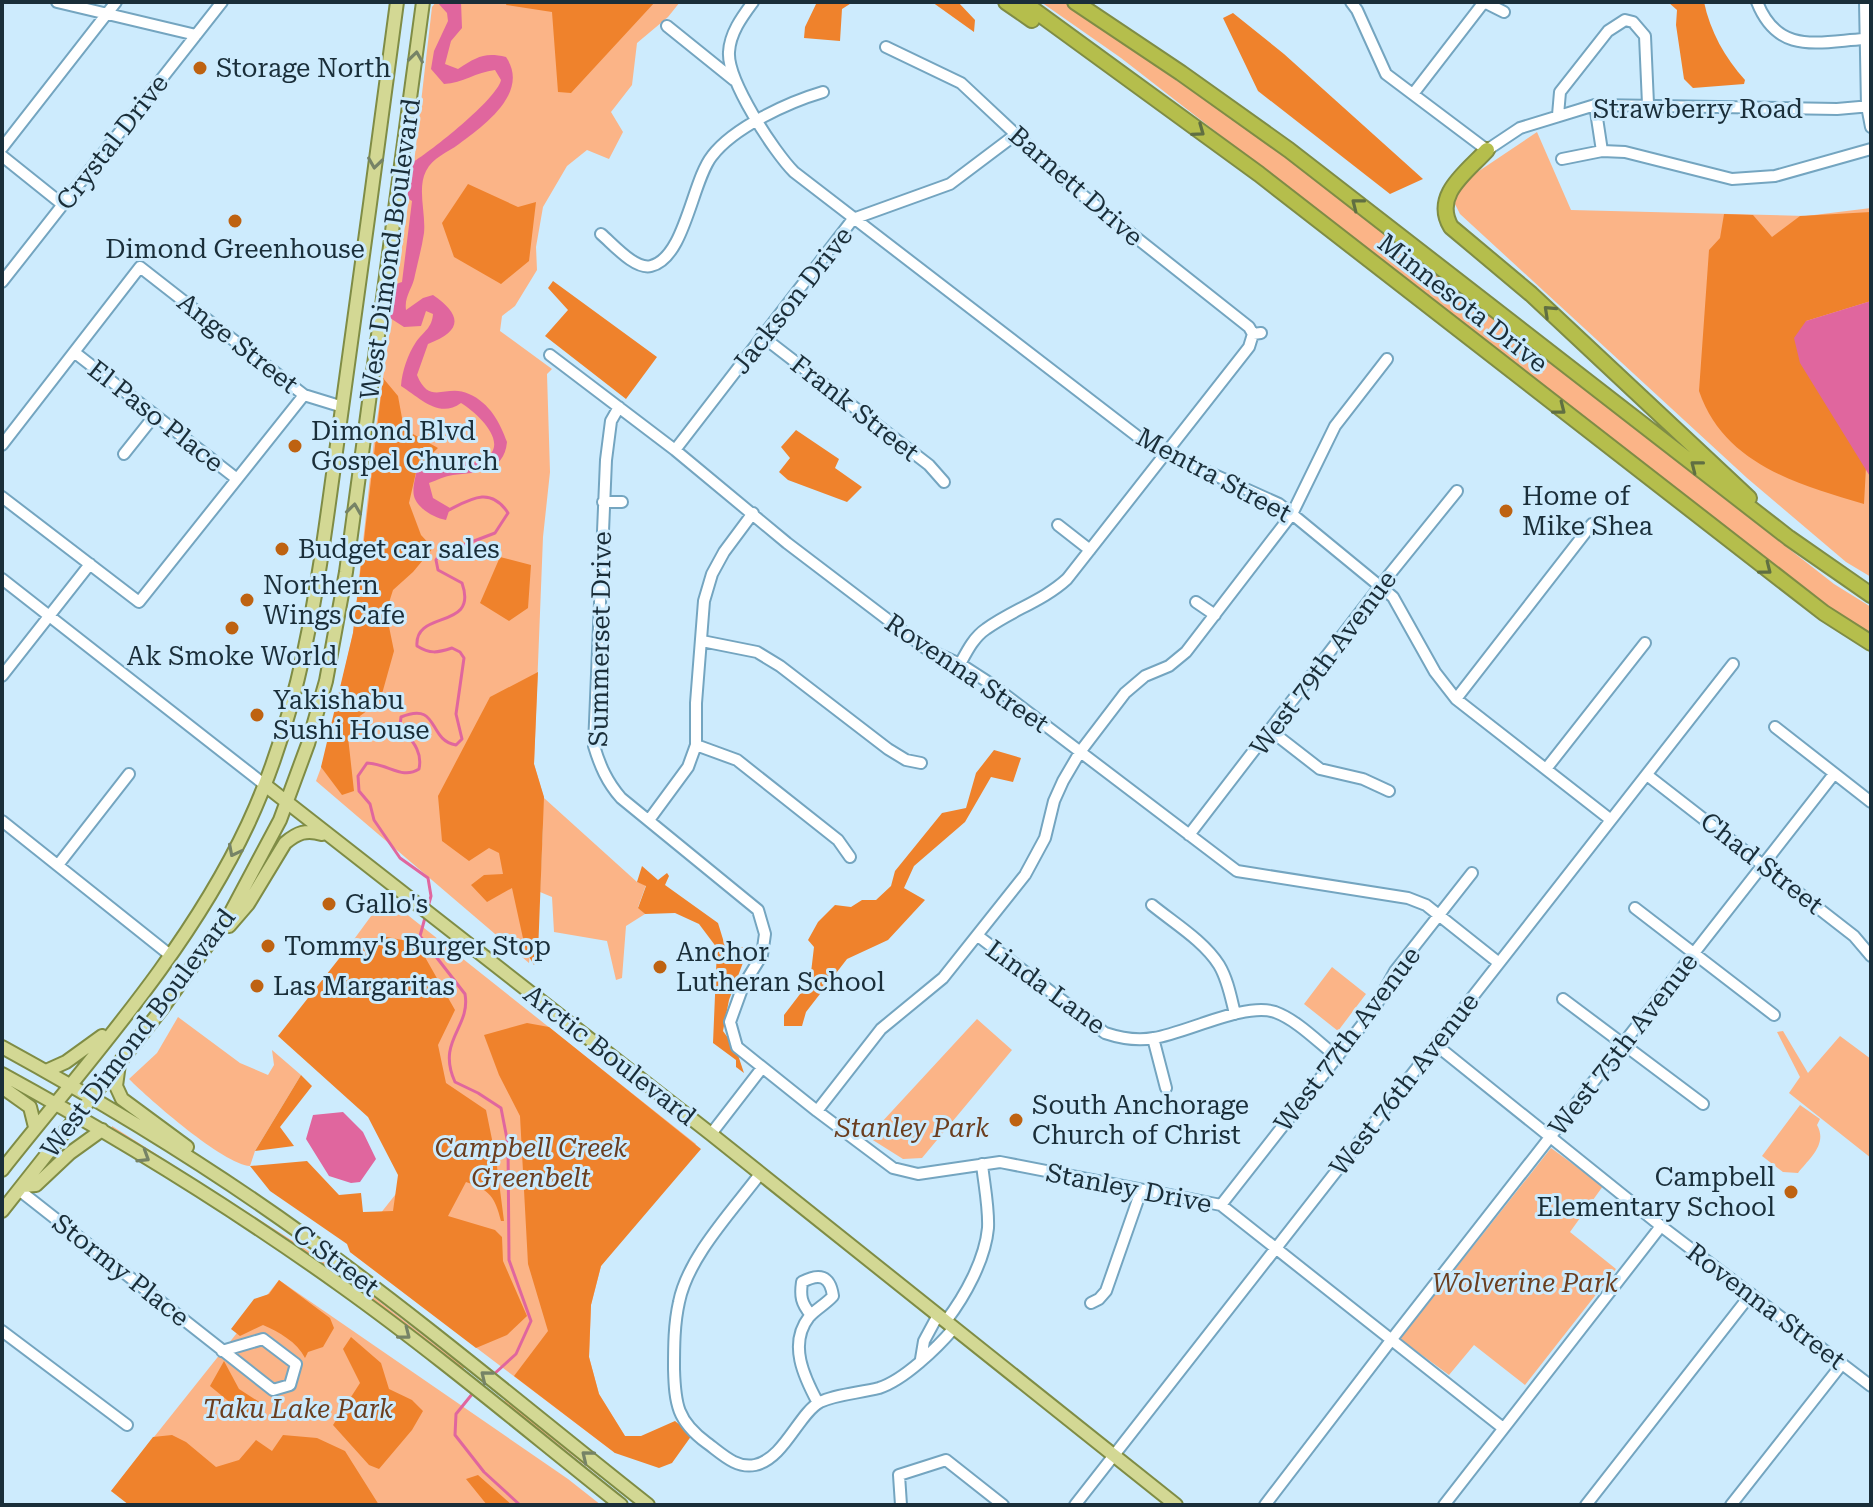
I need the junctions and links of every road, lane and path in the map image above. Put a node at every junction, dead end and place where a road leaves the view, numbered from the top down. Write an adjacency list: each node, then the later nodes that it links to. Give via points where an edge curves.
1 (57, 2): 16 (street)
2 (116, 2): 16 (street)
3 (222, 2): 18 (street, Crystal Drive)
4 (397, 2): 48 (main road, West Dimond Boulevard, one-way to 48)
5 (423, 2): 93 (main road, West Dimond Boulevard, one-way to 5, via 326,681 346,572)
6 (753, 2): 22 (street, via 739,20 728,52)
7 (1006, 2): 28 (highway)
8 (1023, 2): 28 (highway, Minnesota Drive)
9 (1075, 2): 21 (highway, Minnesota Drive)
10 (1090, 2): 21 (highway)
11 (1351, 2): 24 (street, via 1386,74)
12 (1484, 2): 15 (street); 24 (street)
13 (1757, 2): 19 (street, via 1764,19 1789,40)
14 (1865, 2): 19 (street)
15 (1504, 12)
16 (107, 14): 18 (street); 33 (street)
17 (667, 26): 22 (street)
18 (196, 35): 39 (street, Crystal Drive)
19 (1864, 39): 27 (street)
20 (886, 47): 32 (street, Barnett Drive, via 961,83)
21 (1181, 73): 65 (highway, Minnesota Drive, one-way to 21, via 1289,150)
22 (734, 80): 30 (street, Mentra Street)
23 (823, 92): 30 (street)
24 (1413, 94): 35 (street)
25 (1648, 104): 26 (street, Strawberry Road); 27 (street, Strawberry Road); 29 (street, via 1645,36 1625,20 1608,31 1560,92)
26 (1595, 105): 29 (street, Strawberry Road); 36 (street)
27 (1869, 106): 31 (street)
28 (1175, 113): 76 (highway, Minnesota Drive, one-way to 76, via 1824,613)
29 (1558, 115): 35 (street, Strawberry Road, via 1520,128)
30 (758, 121): 40 (street, Mentra Street, via 783,160); 41 (street, via 712,155 679,237 649,271)
31 (1871, 127)
32 (1015, 135): 40 (street, Jackson Drive, via 950,184); 54 (street, Barnett Drive, via 1257,334)
33 (2, 148)
34 (1871, 149): 36 (street, via 1775,176 1732,179)
35 (1487, 150): 65 (highway, one-way to 35, via 1531,294 1451,227 1445,217 1448,194)
36 (1602, 151): 38 (street)
37 (2, 156): 39 (street)
38 (1562, 159)
39 (62, 204): 42 (street, Crystal Drive)
40 (853, 219): 43 (street, Jackson Drive); 54 (street, Mentra Street)
41 (601, 234)
42 (2, 282)
43 (763, 337): 52 (street, Jackson Drive); 56 (street, Frank Street)
44 (74, 352): 47 (street, Ange Street, via 140,267); 50 (street, El Paso Place); 51 (street)
45 (550, 355): 49 (street, Rovenna Street)
46 (1387, 359): 62 (street, via 1335,426)
47 (304, 395): 48 (street, Ange Street); 55 (street)
48 (343, 407): 90 (main road, West Dimond Boulevard, via 301,675)
49 (619, 407): 52 (street, Rovenna Street); 59 (street, Summerset Drive, via 611,421)
50 (155, 415): 53 (street); 55 (street, El Paso Place)
51 (2, 445)
52 (675, 450): 61 (street, Rovenna Street)
53 (124, 454)
54 (1165, 455): 62 (street, Mentra Street); 66 (street)
55 (237, 479): 67 (street, via 139,602)
56 (944, 482)
57 (1457, 491): 69 (street, West 79th Avenue)
58 (2, 497): 67 (street)
59 (603, 502): 60 (street); 94 (street, Summerset Drive, via 594,746 610,786)
60 (622, 502)
61 (753, 513): 74 (street, via 712,574); 77 (street, Rovenna Street, via 925,648)
62 (1292, 514): 69 (street, Mentra Street); 72 (street)
63 (1592, 524): 80 (street)
64 (1058, 525): 66 (street)
65 (1789, 538): 70 (highway, Minnesota Drive)
66 (1090, 550): 77 (street, via 1052,593 986,629)
67 (90, 564): 73 (street)
68 (2, 579): 73 (street, Arctic Boulevard)
69 (1381, 585): 80 (street, Mentra Street, via 1404,612 1435,672); 82 (street, West 79th Avenue)
70 (1871, 595)
71 (1196, 602): 72 (street)
72 (1215, 615): 84 (street, via 1186,652 1125,693)
73 (48, 617): 79 (street); 90 (street, Arctic Boulevard)
74 (702, 641): 83 (street); 85 (street, via 757,652 888,749)
75 (1645, 643): 86 (street)
76 (1871, 643)
77 (960, 664): 84 (street, Rovenna Street)
78 (1733, 664): 89 (street, West 76th Avenue)
79 (2, 676)
80 (1456, 699): 86 (street, Mentra Street)
81 (1775, 727): 88 (street)
82 (1271, 731): 91 (street, via 1320,769); 97 (street, West 79th Avenue)
83 (696, 745): 94 (street, via 688,767); 99 (street, via 737,760 838,840)
84 (1080, 752): 97 (street, Rovenna Street); 106 (street, via 1054,801 1036,858)
85 (921, 763)
86 (1546, 769): 95 (street, Mentra Street)
87 (129, 774): 101 (street)
88 (1834, 774): 92 (street); 100 (street, West 75th Avenue)
89 (1647, 775): 95 (street, West 76th Avenue); 100 (street, Chad Street)
90 (265, 785): 93 (main road, Arctic Boulevard); 108 (main road, West Dimond Boulevard, one-way to 108, via 226,867)
91 (1389, 791)
92 (1871, 802)
93 (287, 803): 98 (main road, Arctic Boulevard); 110 (main road, West Dimond Boulevard, via 245,890)
94 (649, 820): 122 (street, Summerset Drive, via 758,910 765,934 762,955 730,1022 737,1047)
95 (1611, 820): 111 (street, West 76th Avenue)
96 (2, 821): 101 (street)
97 (1189, 835): 105 (street, Rovenna Street, via 1237,871 1408,898)
98 (332, 838): 110 (main road, via 309,830 285,843 248,904); 135 (main road, Arctic Boulevard)
99 (850, 857)
100 (1763, 864): 107 (street, West 75th Avenue); 109 (street, Chad Street, via 1854,936)
101 (58, 865): 108 (street)
102 (1472, 873): 105 (street, West 77th Avenue)
103 (1152, 905): 113 (street, via 1217,963)
104 (1635, 908): 107 (street)
105 (1439, 916): 111 (street, Rovenna Street); 120 (street, West 77th Avenue)
106 (978, 936): 116 (street, Linda Lane, via 1105,1033); 131 (street, via 943,978 881,1029)
107 (1694, 953): 114 (street); 117 (street, West 75th Avenue)
108 (170, 955): 115 (main road, West Dimond Boulevard)
109 (1871, 956)
110 (200, 958): 121 (main road, West Dimond Boulevard)
111 (1499, 963): 118 (street, West 76th Avenue)
112 (1563, 999): 117 (street)
113 (1235, 1014): 116 (street, Linda Lane); 120 (street, Linda Lane, via 1276,1012)
114 (1774, 1015)
115 (112, 1031): 123 (main road); 125 (main road, West Dimond Boulevard)
116 (1153, 1038): 127 (street)
117 (1623, 1043): 130 (street); 136 (street, West 75th Avenue)
118 (1436, 1045): 136 (street, Rovenna Street); 146 (street, West 76th Avenue)
119 (2, 1047): 123 (main road, C Street)
120 (1336, 1056): 142 (street, West 77th Avenue)
121 (119, 1063): 128 (main road, West Dimond Boulevard); 143 (main road, via 116,1086 122,1099 240,1181)
122 (762, 1068): 131 (street, Stanley Drive); 135 (street)
123 (46, 1071): 125 (main road, C Street)
124 (2, 1074): 129 (main road, C Street)
125 (70, 1085): 128 (main road, C Street); 129 (main road, West Dimond Boulevard)
126 (2, 1087): 133 (main road, via 30,1107)
127 (1166, 1088)
128 (92, 1097): 132 (main road, West Dimond Boulevard); 143 (main road, C Street)
129 (55, 1103): 132 (main road, C Street); 133 (main road, West Dimond Boulevard)
130 (1703, 1104)
131 (817, 1111): 137 (street, Stanley Drive, via 893,1168 918,1174)
132 (77, 1116): 134 (main road, C Street); 140 (main road, West Dimond Boulevard)
133 (35, 1127): 138 (main road, West Dimond Boulevard)
134 (102, 1130): 140 (main road, via 36,1185); 161 (main road, C Street, one-way to 161, via 307,1261)
135 (711, 1134): 139 (main road, Arctic Boulevard)
136 (1550, 1138): 145 (street, Rovenna Street); 152 (street, West 75th Avenue)
137 (982, 1164): 141 (street, Stanley Drive, via 1000,1162); 150 (street, via 988,1226 984,1248)
138 (2, 1170)
139 (760, 1174): 150 (main road, Arctic Boulevard); 157 (street, via 693,1267 679,1300 674,1348 678,1411 702,1439 745,1466 766,1461)
140 (20, 1188): 144 (main road, West Dimond Boulevard); 153 (street, Stormy Place)
141 (1141, 1191): 142 (street, Stanley Drive); 148 (street, via 1106,1291)
142 (1221, 1205): 146 (street, Stanley Drive)
143 (265, 1208): 162 (main road, C Street, one-way to 143)
144 (2, 1211)
145 (1661, 1226): 147 (street, Rovenna Street); 159 (street)
146 (1276, 1248): 152 (street, Stanley Drive); 160 (street, West 76th Avenue)
147 (1751, 1294): 155 (street, Rovenna Street); 169 (street)
148 (1091, 1303)
149 (811, 1315): 157 (street, via 801,1331 799,1352)
150 (946, 1321): 154 (street, via 924,1341); 154 (street, via 936,1350); 160 (main road, Arctic Boulevard)
151 (2, 1331): 158 (street)
152 (1392, 1339): 159 (street, Stanley Drive); 167 (street, West 75th Avenue)
153 (222, 1351): 153 (street, Stormy Place, via 263,1339 296,1364 290,1385 273,1390)
154 (921, 1359): 157 (street, via 883,1387)
155 (1842, 1364): 156 (street, Rovenna Street); 170 (street)
156 (1871, 1386)
157 (818, 1403)
158 (127, 1425)
159 (1503, 1428): 168 (street)
160 (1114, 1456): 165 (street, West 76th Avenue); 166 (main road, Arctic Boulevard)
161 (621, 1505)
162 (648, 1505)
163 (901, 1505): 164 (street, via 899,1475 946,1460)
164 (1003, 1505)
165 (1075, 1505)
166 (1176, 1505)
167 (1265, 1505)
168 (1444, 1505)
169 (1586, 1505)
170 (1731, 1505)

